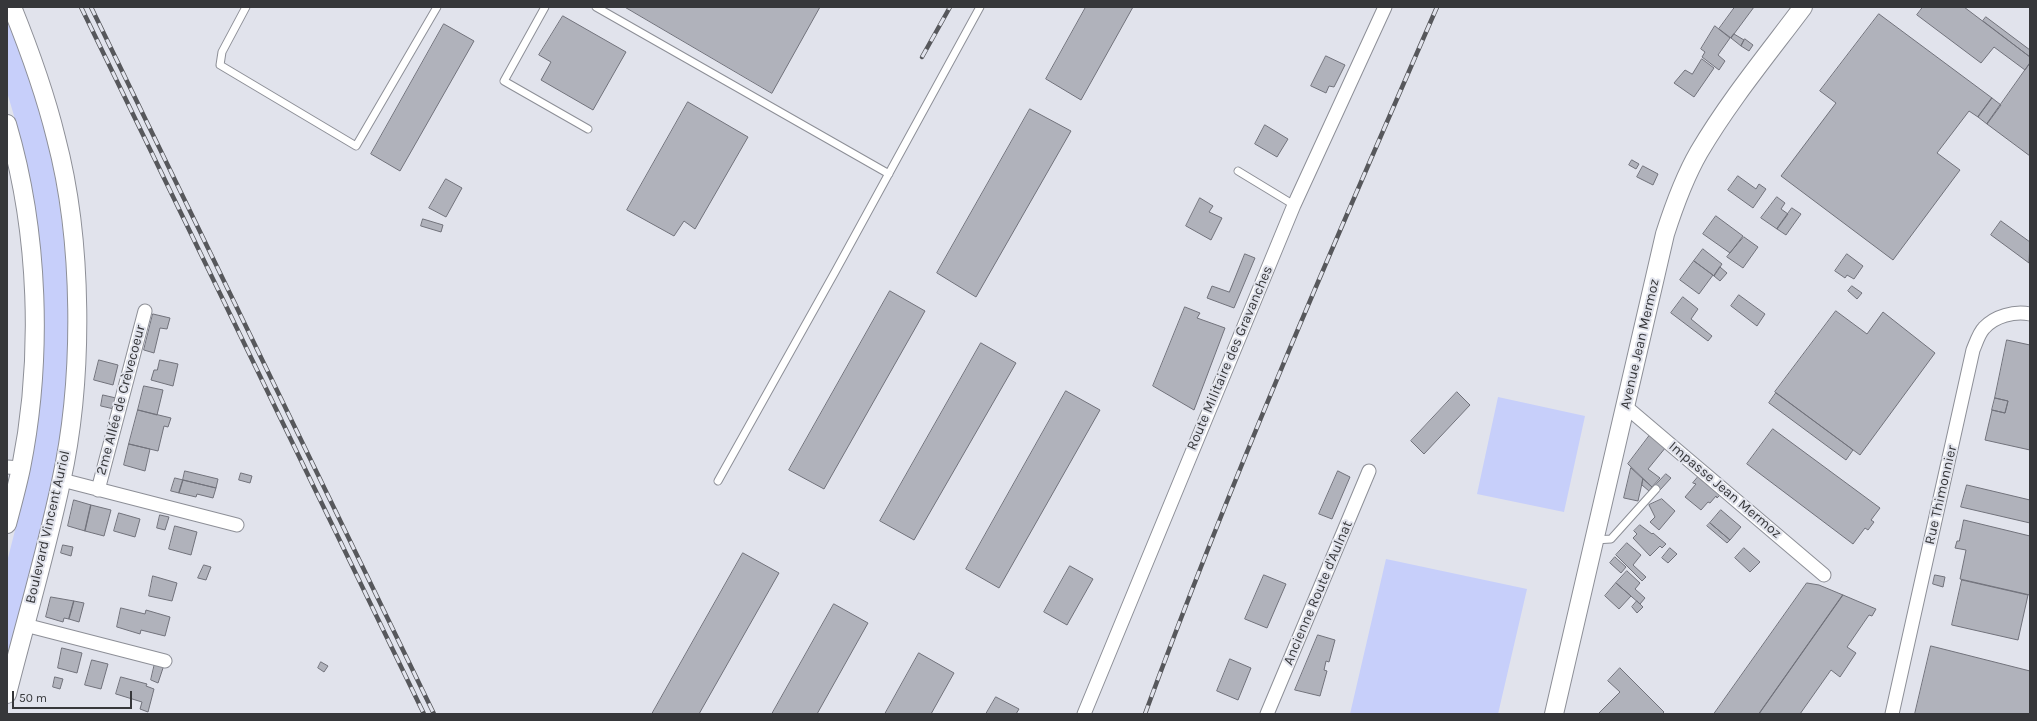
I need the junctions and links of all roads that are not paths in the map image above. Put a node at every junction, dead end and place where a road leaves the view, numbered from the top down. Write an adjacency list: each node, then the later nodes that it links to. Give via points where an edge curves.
1 (12, 7): 19 (main road, Boulevard Vincent Auriol, via 36,72 56,138 71,220 77,279 77,337 70,427)
2 (246, 7): 3 (lane, via 222,52 220,66 356,146)
3 (437, 7)
4 (545, 7): 10 (lane, via 504,81)
5 (596, 7): 12 (lane)
6 (980, 7): 12 (lane)
7 (1386, 7): 13 (street, Route Militaire des Gravanches)
8 (1803, 7): 16 (main road, Avenue Jean Mermoz, via 1721,117 1698,154 1678,196 1665,234)
9 (7, 124): 17 (main road, via 20,178 34,284 33,367 27,426)
10 (588, 129)
11 (1238, 171): 13 (lane)
12 (889, 174): 20 (lane)
13 (1294, 205): 30 (street, Route Militaire des Gravanches)
14 (145, 311): 22 (street, 2me Allée de Crèvecoeur)
15 (2030, 314): 33 (street, Rue Thimonnier, via 2022,312 2000,316 1984,328 1973,350)
16 (1625, 406): 25 (main road, Avenue Jean Mermoz); 26 (street, Impasse Jean Mermoz)
17 (14, 468): 23 (main road)
18 (1369, 471): 31 (street, Ancienne Route d'Aulnat)
19 (62, 480): 22 (street, 2me Allée de Crèvecoeur); 27 (main road, Boulevard Vincent Auriol)
20 (718, 482)
21 (1656, 489): 25 (lane, via 1611,539)
22 (98, 490): 24 (street, 2me Allée de Crèvecoeur)
23 (7, 524)
24 (237, 525)
25 (1595, 540): 32 (main road, Avenue Jean Mermoz)
26 (1824, 575)
27 (25, 625): 28 (street); 29 (main road, Boulevard Vincent Auriol)
28 (165, 661)
29 (7, 694)
30 (1084, 714)
31 (1268, 714)
32 (1554, 714)
33 (1892, 714)

